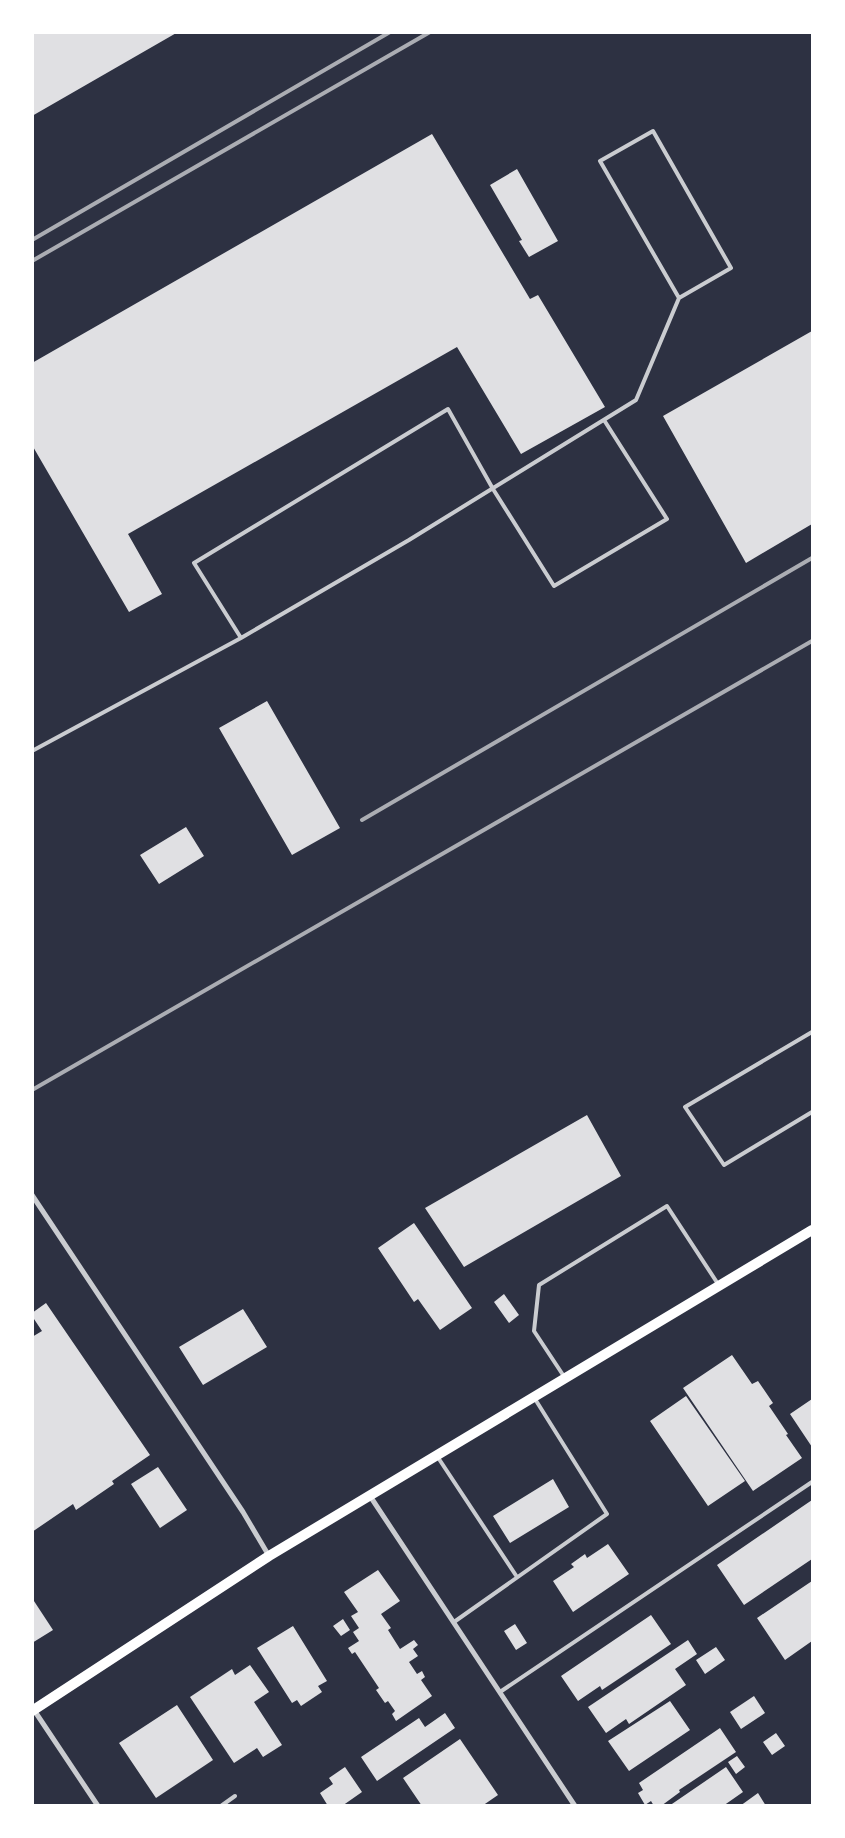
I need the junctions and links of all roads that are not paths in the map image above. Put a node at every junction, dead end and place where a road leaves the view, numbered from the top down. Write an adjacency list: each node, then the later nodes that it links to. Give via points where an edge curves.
1 (679, 298): 1 (lane, via 600,161 652,131 731,268); 2 (lane, via 636,400)
2 (604, 420): 3 (lane); 3 (lane, via 667,519 554,586)
3 (493, 488): 4 (lane); 4 (lane, via 448,409 194,563)
4 (241, 638): 5 (lane)
5 (32, 751)
6 (812, 1032): 7 (lane, via 685,1107 724,1164)
7 (812, 1112)
8 (32, 1195): 16 (street)
9 (812, 1230): 10 (main road)
10 (719, 1286): 11 (main road); 11 (lane, via 667,1206 539,1285 534,1331)
11 (565, 1379): 12 (main road)
12 (534, 1398): 13 (main road); 17 (lane, via 607,1514)
13 (437, 1456): 15 (main road); 17 (lane)
14 (812, 1482): 19 (lane)
15 (370, 1496): 16 (main road); 18 (street)
16 (269, 1556): 20 (main road)
17 (516, 1577): 18 (lane)
18 (454, 1622): 19 (street)
19 (500, 1692): 24 (street)
20 (33, 1710): 22 (street)
21 (235, 1796): 23 (lane)
22 (98, 1806)
23 (221, 1806)
24 (575, 1806)

